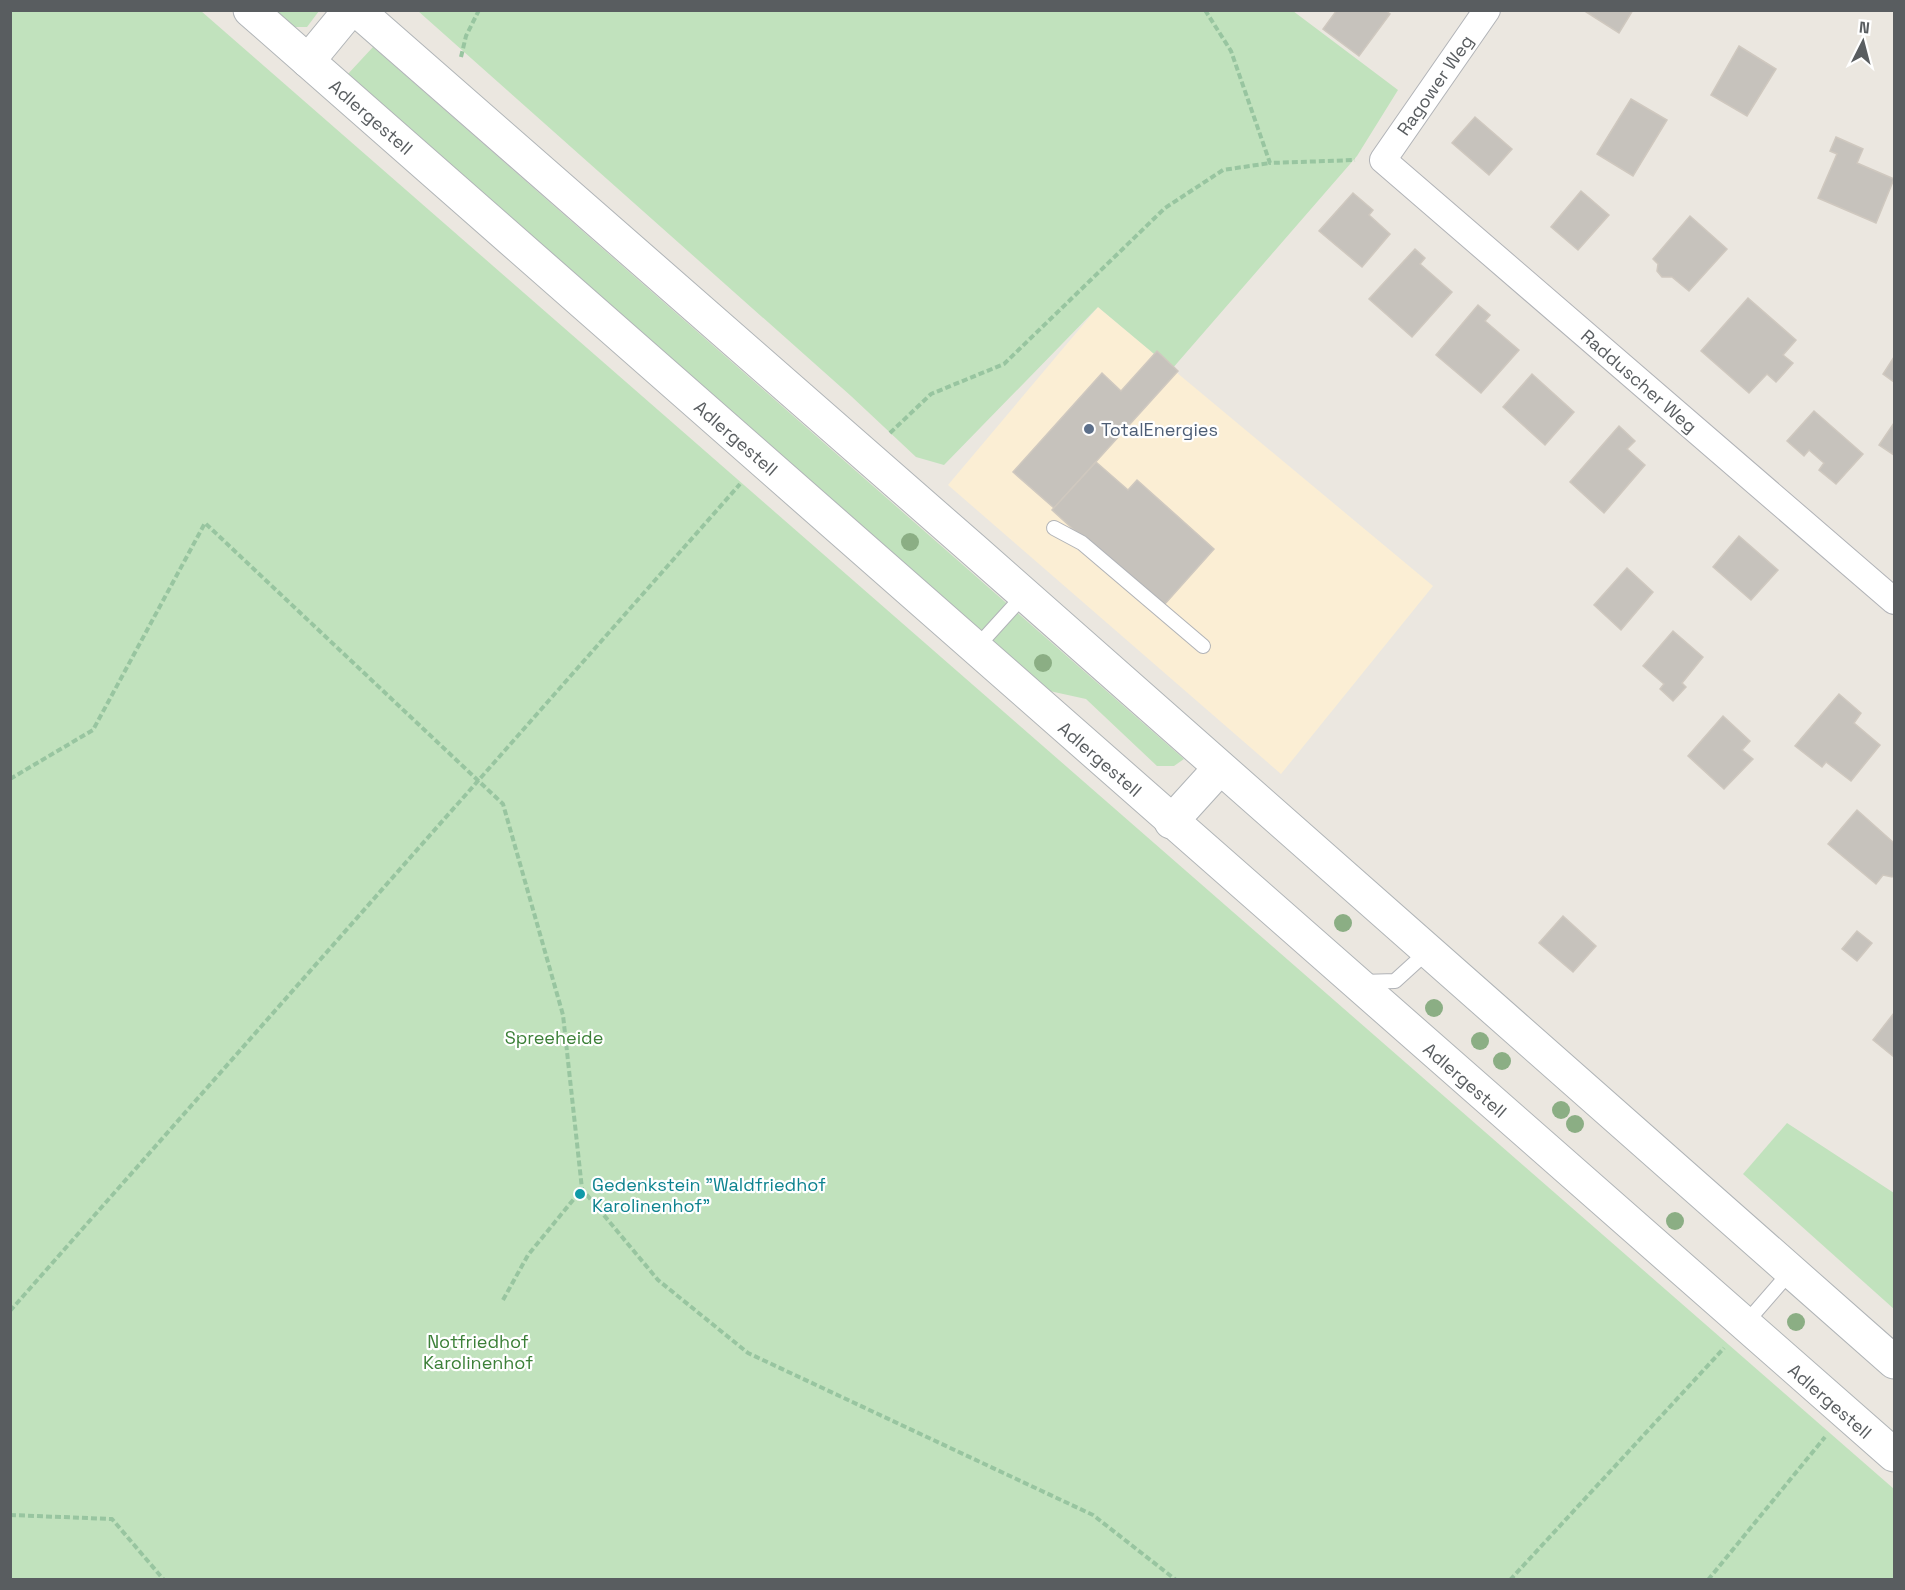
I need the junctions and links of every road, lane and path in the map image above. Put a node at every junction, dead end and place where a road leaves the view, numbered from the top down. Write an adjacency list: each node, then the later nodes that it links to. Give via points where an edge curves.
1 (250, 10): 7 (main road, Adlergestell)
2 (350, 10): 7 (main road)
3 (357, 10): 15 (main road)
4 (479, 10): 8 (path, via 466,36)
5 (1205, 10): 10 (path, via 1231,51)
6 (1487, 10): 9 (street, Ragower Weg)
7 (308, 61): 17 (main road, Adlergestell)
8 (460, 64)
9 (1383, 160): 10 (path); 14 (street, Radduscher Weg)
10 (1270, 163): 11 (path, via 1223,170 1164,208 1004,364 931,394)
11 (885, 437)
12 (744, 478): 20 (path)
13 (1054, 528): 16 (lane, via 1082,543)
14 (1891, 591)
15 (1024, 595): 17 (lane); 18 (main road)
16 (1203, 646)
17 (975, 649): 21 (main road, Adlergestell)
18 (1220, 768): 21 (main road); 22 (main road)
19 (10, 779): 20 (path, via 93,729 205,523)
20 (479, 780): 24 (path, via 503,804 563,1015); 27 (path)
21 (1171, 822): 23 (main road, Adlergestell)
22 (1428, 951): 23 (lane, via 1395,981); 25 (main road)
23 (1354, 983): 28 (main road, Adlergestell)
24 (582, 1190): 26 (path, via 528,1255); 34 (path, via 658,1280 748,1353 1093,1515)
25 (1791, 1271): 28 (lane); 29 (main road)
26 (503, 1300)
27 (10, 1311)
28 (1735, 1335): 30 (main road, Adlergestell); 35 (path)
29 (1894, 1362)
30 (1843, 1413): 31 (main road, Adlergestell); 36 (path)
31 (1894, 1455)
32 (10, 1515): 33 (path, via 112,1519)
33 (164, 1580)
34 (1176, 1580)
35 (1509, 1580)
36 (1708, 1580)

